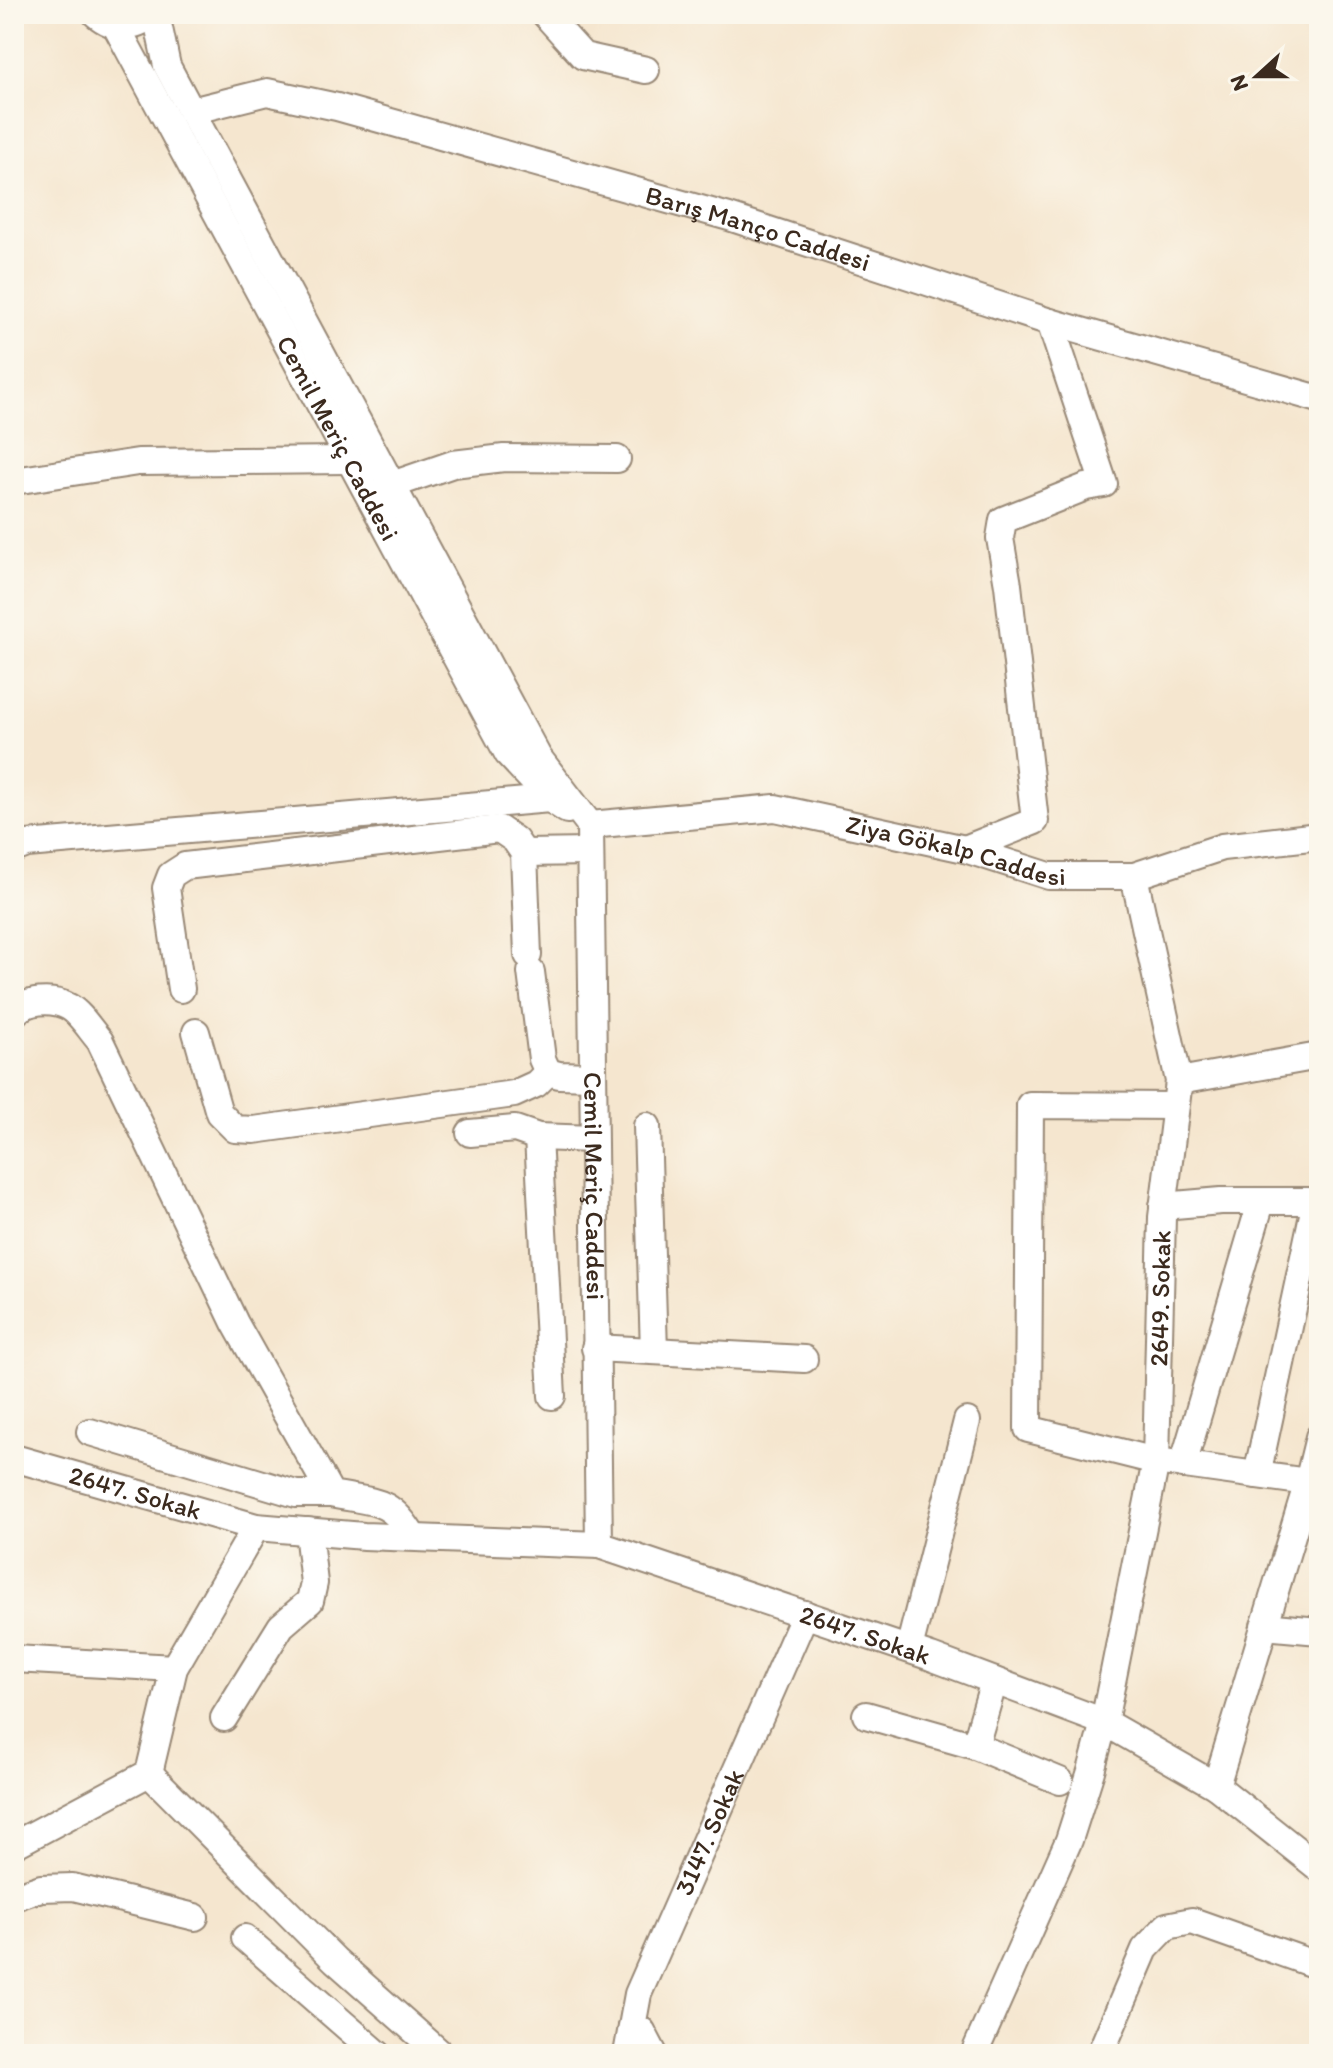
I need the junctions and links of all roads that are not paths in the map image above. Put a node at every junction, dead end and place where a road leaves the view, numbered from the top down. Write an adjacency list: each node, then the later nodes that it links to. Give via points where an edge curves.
1 (154, 14): 3 (street, via 134,24); 5 (street, Cemil Meriç Caddesi, via 167,66)
2 (545, 14): 4 (street, via 583,56)
3 (106, 20): 9 (street, Cemil Meriç Caddesi)
4 (646, 70)
5 (191, 111): 6 (street, Barış Manço Caddesi, via 267,92 337,107 729,217); 11 (street, Cemil Meriç Caddesi)
6 (1050, 322): 7 (street, Barış Manço Caddesi); 16 (street, via 1104,484 1003,520 1000,538 1035,821)
7 (1319, 399)
8 (617, 459): 11 (street, via 504,458 453,464)
9 (348, 460): 10 (street, via 138,462); 12 (street, Cemil Meriç Caddesi, via 508,754)
10 (14, 481)
11 (392, 485): 13 (street, Cemil Meriç Caddesi, via 538,757)
12 (550, 799): 13 (street, Cemil Meriç Caddesi); 15 (street)
13 (590, 825): 16 (street, Ziya Gökalp Caddesi, via 775,808); 17 (street, Cemil Meriç Caddesi)
14 (1319, 836): 19 (street, Ziya Gökalp Caddesi, via 1222,847)
15 (14, 849)
16 (965, 849): 19 (street, Ziya Gökalp Caddesi, via 1049,876)
17 (590, 852): 18 (street); 25 (street, Cemil Meriç Caddesi)
18 (524, 853): 20 (street, via 499,829 185,866 171,875 166,888); 24 (street, via 530,963)
19 (1134, 876): 26 (street, 2649. Sokak)
20 (181, 989)
21 (14, 1014): 46 (street, via 42,1000 69,1007 100,1041 235,1323)
22 (196, 1032): 24 (street, via 219,1113 235,1129 514,1094)
23 (1319, 1056): 26 (street)
24 (548, 1072): 25 (street)
25 (592, 1076): 30 (street, Cemil Meriç Caddesi)
26 (1177, 1094): 33 (street, 2649. Sokak); 42 (street, via 1030,1105 1028,1429)
27 (647, 1126): 35 (street)
28 (470, 1133): 29 (street, via 515,1129)
29 (538, 1137): 30 (street); 37 (street)
30 (593, 1139): 34 (street, Cemil Meriç Caddesi)
31 (1318, 1201): 32 (street); 44 (street)
32 (1261, 1202): 33 (street); 43 (street)
33 (1163, 1206): 42 (street, 2649. Sokak)
34 (595, 1348): 35 (street); 50 (street, Cemil Meriç Caddesi)
35 (654, 1351): 36 (street)
36 (804, 1359)
37 (552, 1396)
38 (967, 1421): 54 (street)
39 (90, 1432): 46 (street, via 296,1494)
40 (1319, 1437): 45 (street)
41 (14, 1458): 47 (street, 2647. Sokak)
42 (1156, 1461): 43 (street); 60 (street, 2649. Sokak)
43 (1183, 1465): 44 (street)
44 (1257, 1475): 45 (street)
45 (1308, 1482): 52 (street)
46 (331, 1494): 49 (street, via 392,1508)
47 (256, 1527): 48 (street, 2647. Sokak); 56 (street)
48 (308, 1531): 49 (street, 2647. Sokak); 59 (street, via 314,1583 310,1601 281,1626)
49 (413, 1537): 50 (street, 2647. Sokak)
50 (599, 1545): 51 (street, 2647. Sokak)
51 (805, 1614): 54 (street, 2647. Sokak); 71 (street, 3147. Sokak, via 638,1994)
52 (1264, 1626): 53 (street); 64 (street)
53 (1319, 1631)
54 (909, 1649): 57 (street, 2647. Sokak)
55 (14, 1659): 56 (street)
56 (174, 1668): 62 (street)
57 (994, 1681): 60 (street, 2647. Sokak); 61 (street)
58 (866, 1715): 61 (street)
59 (224, 1718)
60 (1104, 1722): 64 (street, 2647. Sokak); 76 (street, 2649. Sokak, via 1069,1840)
61 (975, 1746): 63 (street)
62 (149, 1773): 65 (street); 73 (street, via 335,1960)
63 (1060, 1781)
64 (1216, 1786): 66 (street, 2647. Sokak)
65 (14, 1845)
66 (1319, 1868)
67 (14, 1897): 68 (street, via 41,1888 73,1887)
68 (195, 1917)
69 (245, 1938): 72 (street)
70 (1319, 1966): 77 (street, via 1192,1921 1167,1926 1145,1949)
71 (632, 2027): 74 (street, 3147. Sokak); 75 (street, via 642,2031)
72 (378, 2054)
73 (441, 2054)
74 (627, 2054)
75 (654, 2054)
76 (974, 2054)
77 (1100, 2054)

